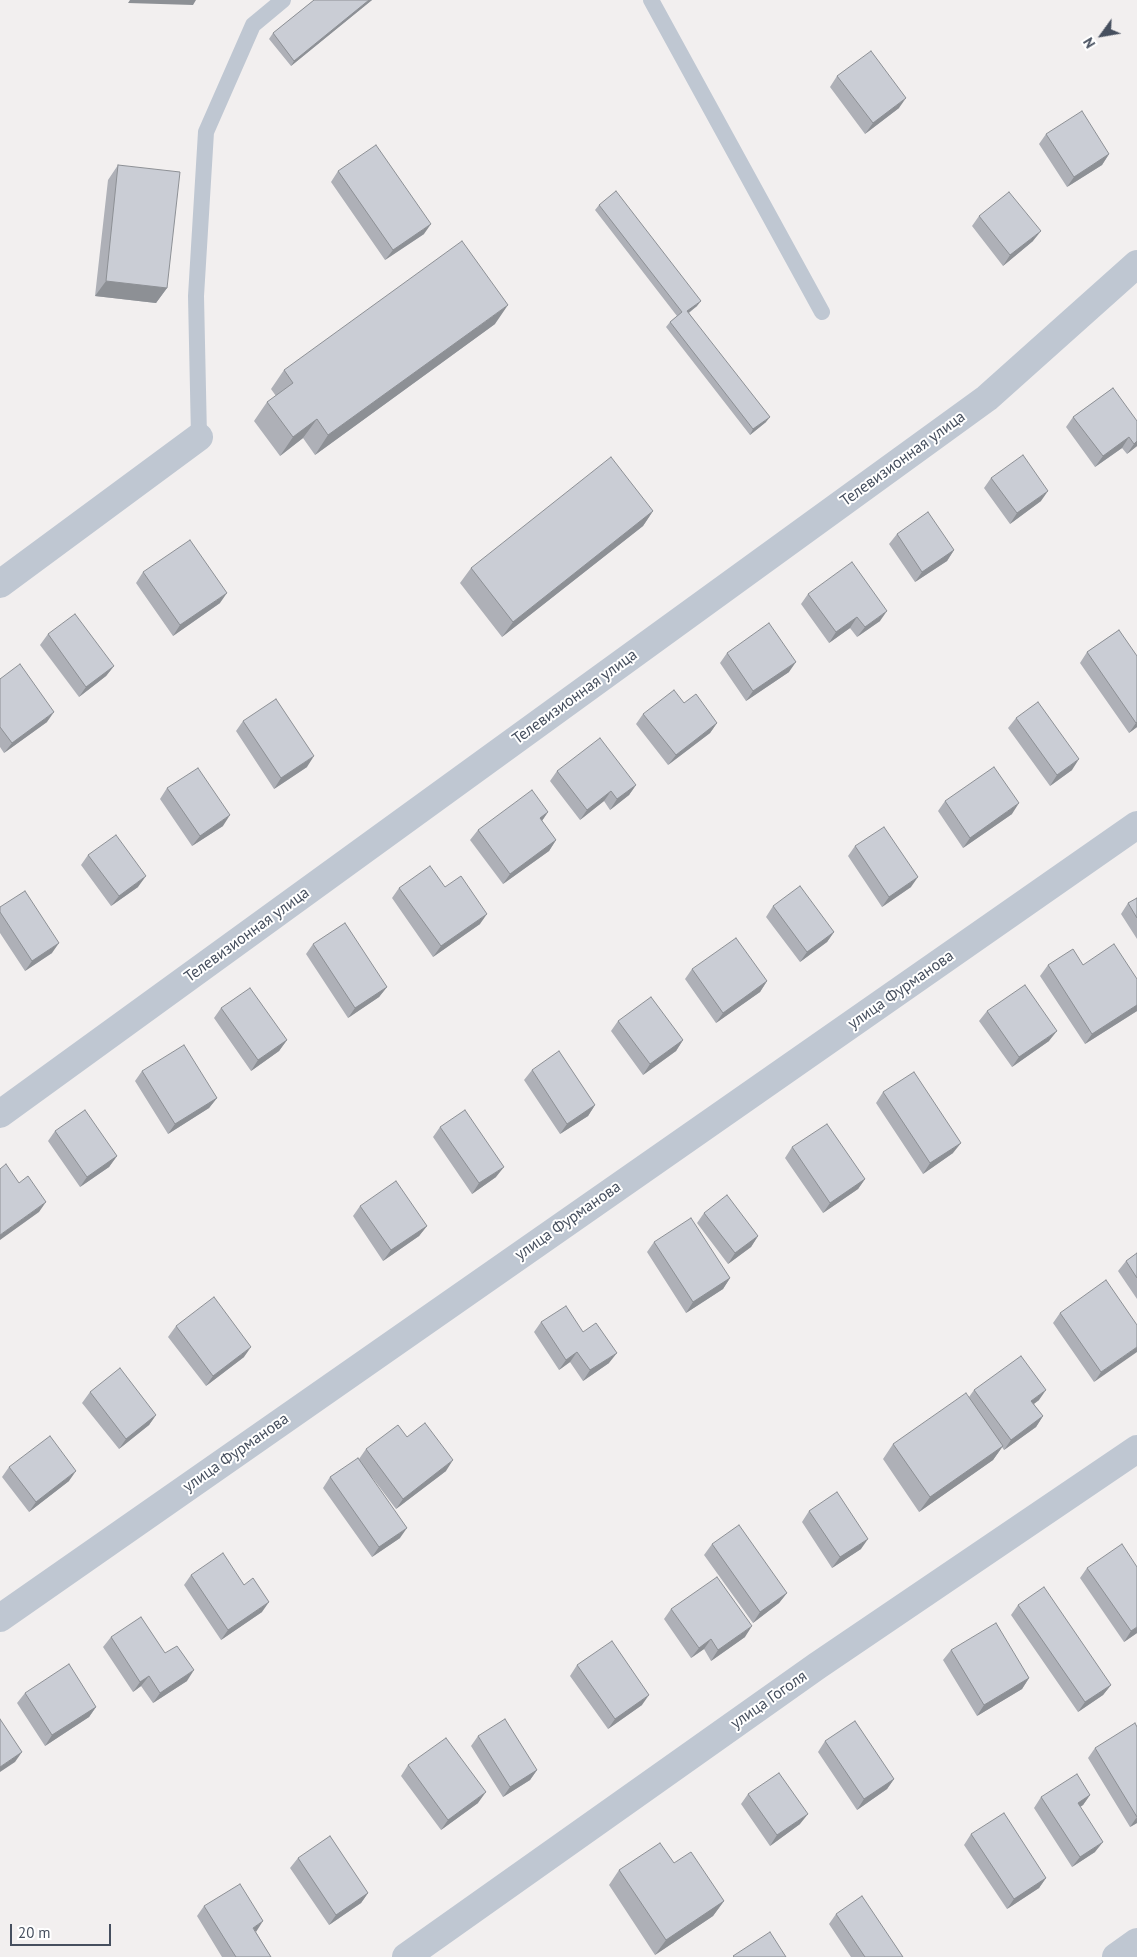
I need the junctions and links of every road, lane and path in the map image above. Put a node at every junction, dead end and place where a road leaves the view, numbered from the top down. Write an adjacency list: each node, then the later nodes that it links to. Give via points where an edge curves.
1 (283, 0): 5 (lane, via 253,25 206,132 196,296)
2 (651, 0): 4 (lane)
3 (1137, 264): 8 (street, Телевизионная улица, via 987,398)
4 (822, 312)
5 (199, 438): 6 (street)
6 (0, 584)
7 (1137, 825): 10 (street, улица Фурманова)
8 (0, 1114)
9 (1137, 1449): 12 (street, улица Гоголя, via 817,1666)
10 (0, 1618)
11 (1137, 1942): 13 (street)
12 (406, 1957)
13 (1116, 1957)

